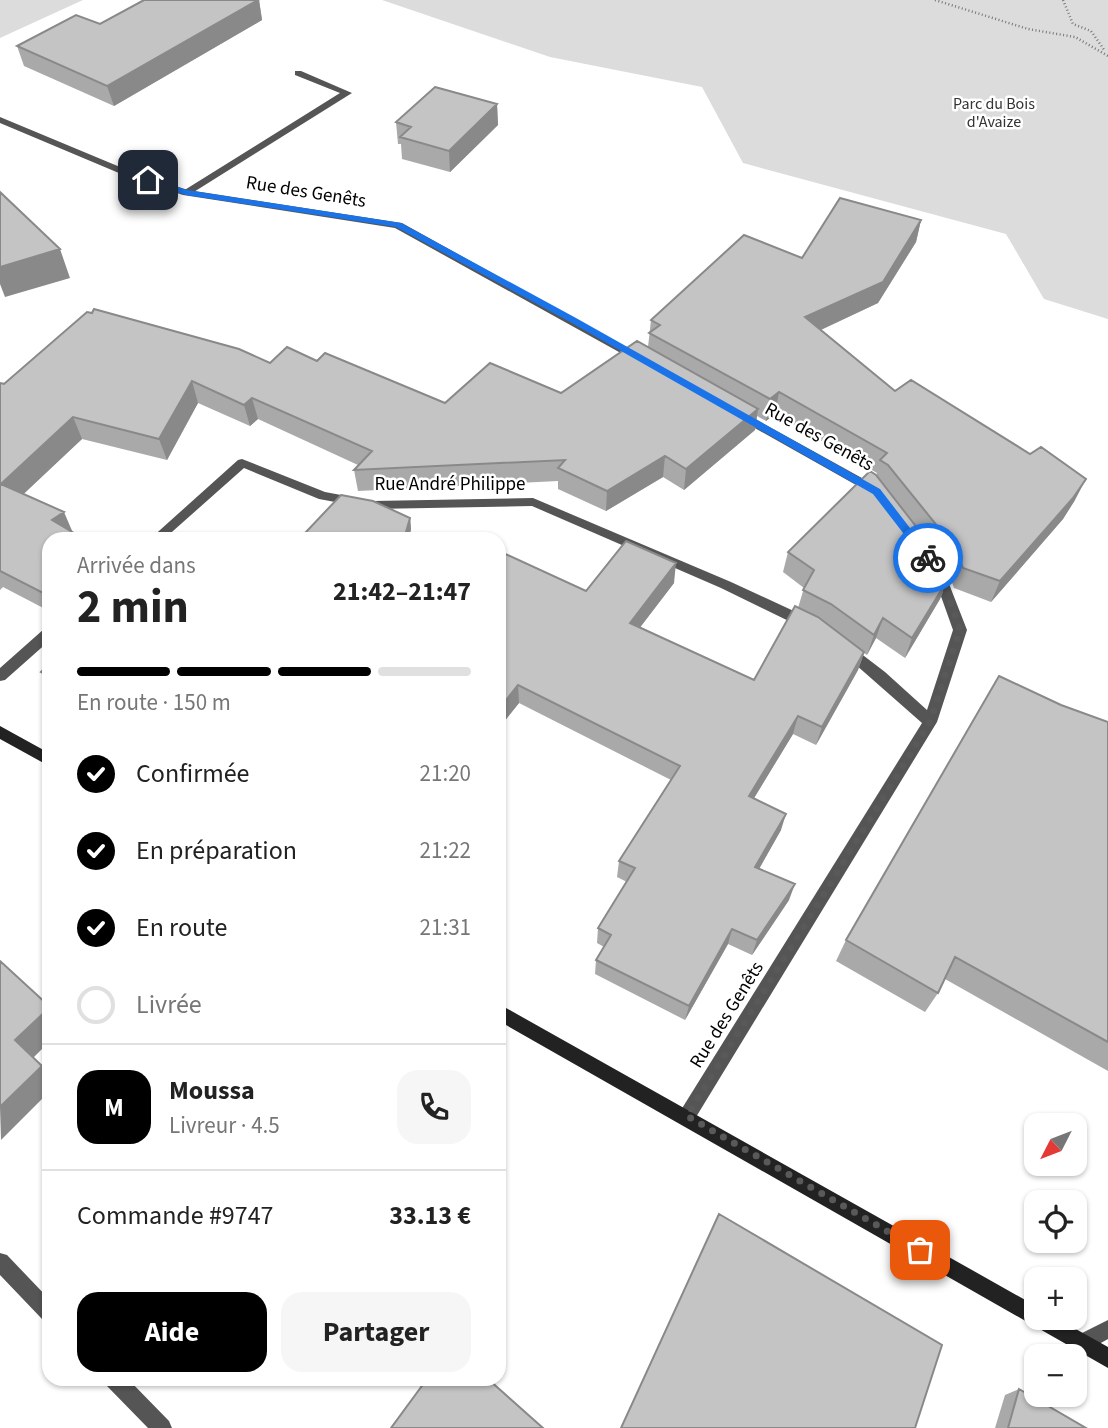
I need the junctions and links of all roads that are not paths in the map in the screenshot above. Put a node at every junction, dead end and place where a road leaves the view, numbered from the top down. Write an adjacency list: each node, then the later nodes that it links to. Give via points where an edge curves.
1 (298, 73): 3 (street, via 347,93)
2 (0, 120): 3 (street, Rue des Genêts)
3 (186, 192): 4 (street, Rue des Genêts, via 398,225)
4 (658, 368)
5 (731, 409): 6 (street, Rue des Genêts, via 876,491)
6 (884, 502)
7 (164, 532): 9 (street, Rue André Philippe, via 242,463 323,496 373,505 533,502)
8 (932, 562): 13 (street, Rue des Genêts, via 960,629)
9 (819, 630)
10 (42, 639): 12 (street)
11 (839, 645): 13 (street)
12 (0, 676)
13 (930, 722): 17 (street, Rue des Genêts)
14 (0, 732): 15 (street)
15 (42, 756)
16 (506, 1016): 17 (street)
17 (687, 1116): 20 (street)
18 (0, 1262): 19 (street)
19 (42, 1305)
20 (1024, 1310)
21 (1108, 1329): 23 (street)
22 (1060, 1330): 23 (street)
23 (1083, 1343): 24 (street)
24 (1108, 1358)
25 (121, 1386): 26 (street)
26 (162, 1428)

